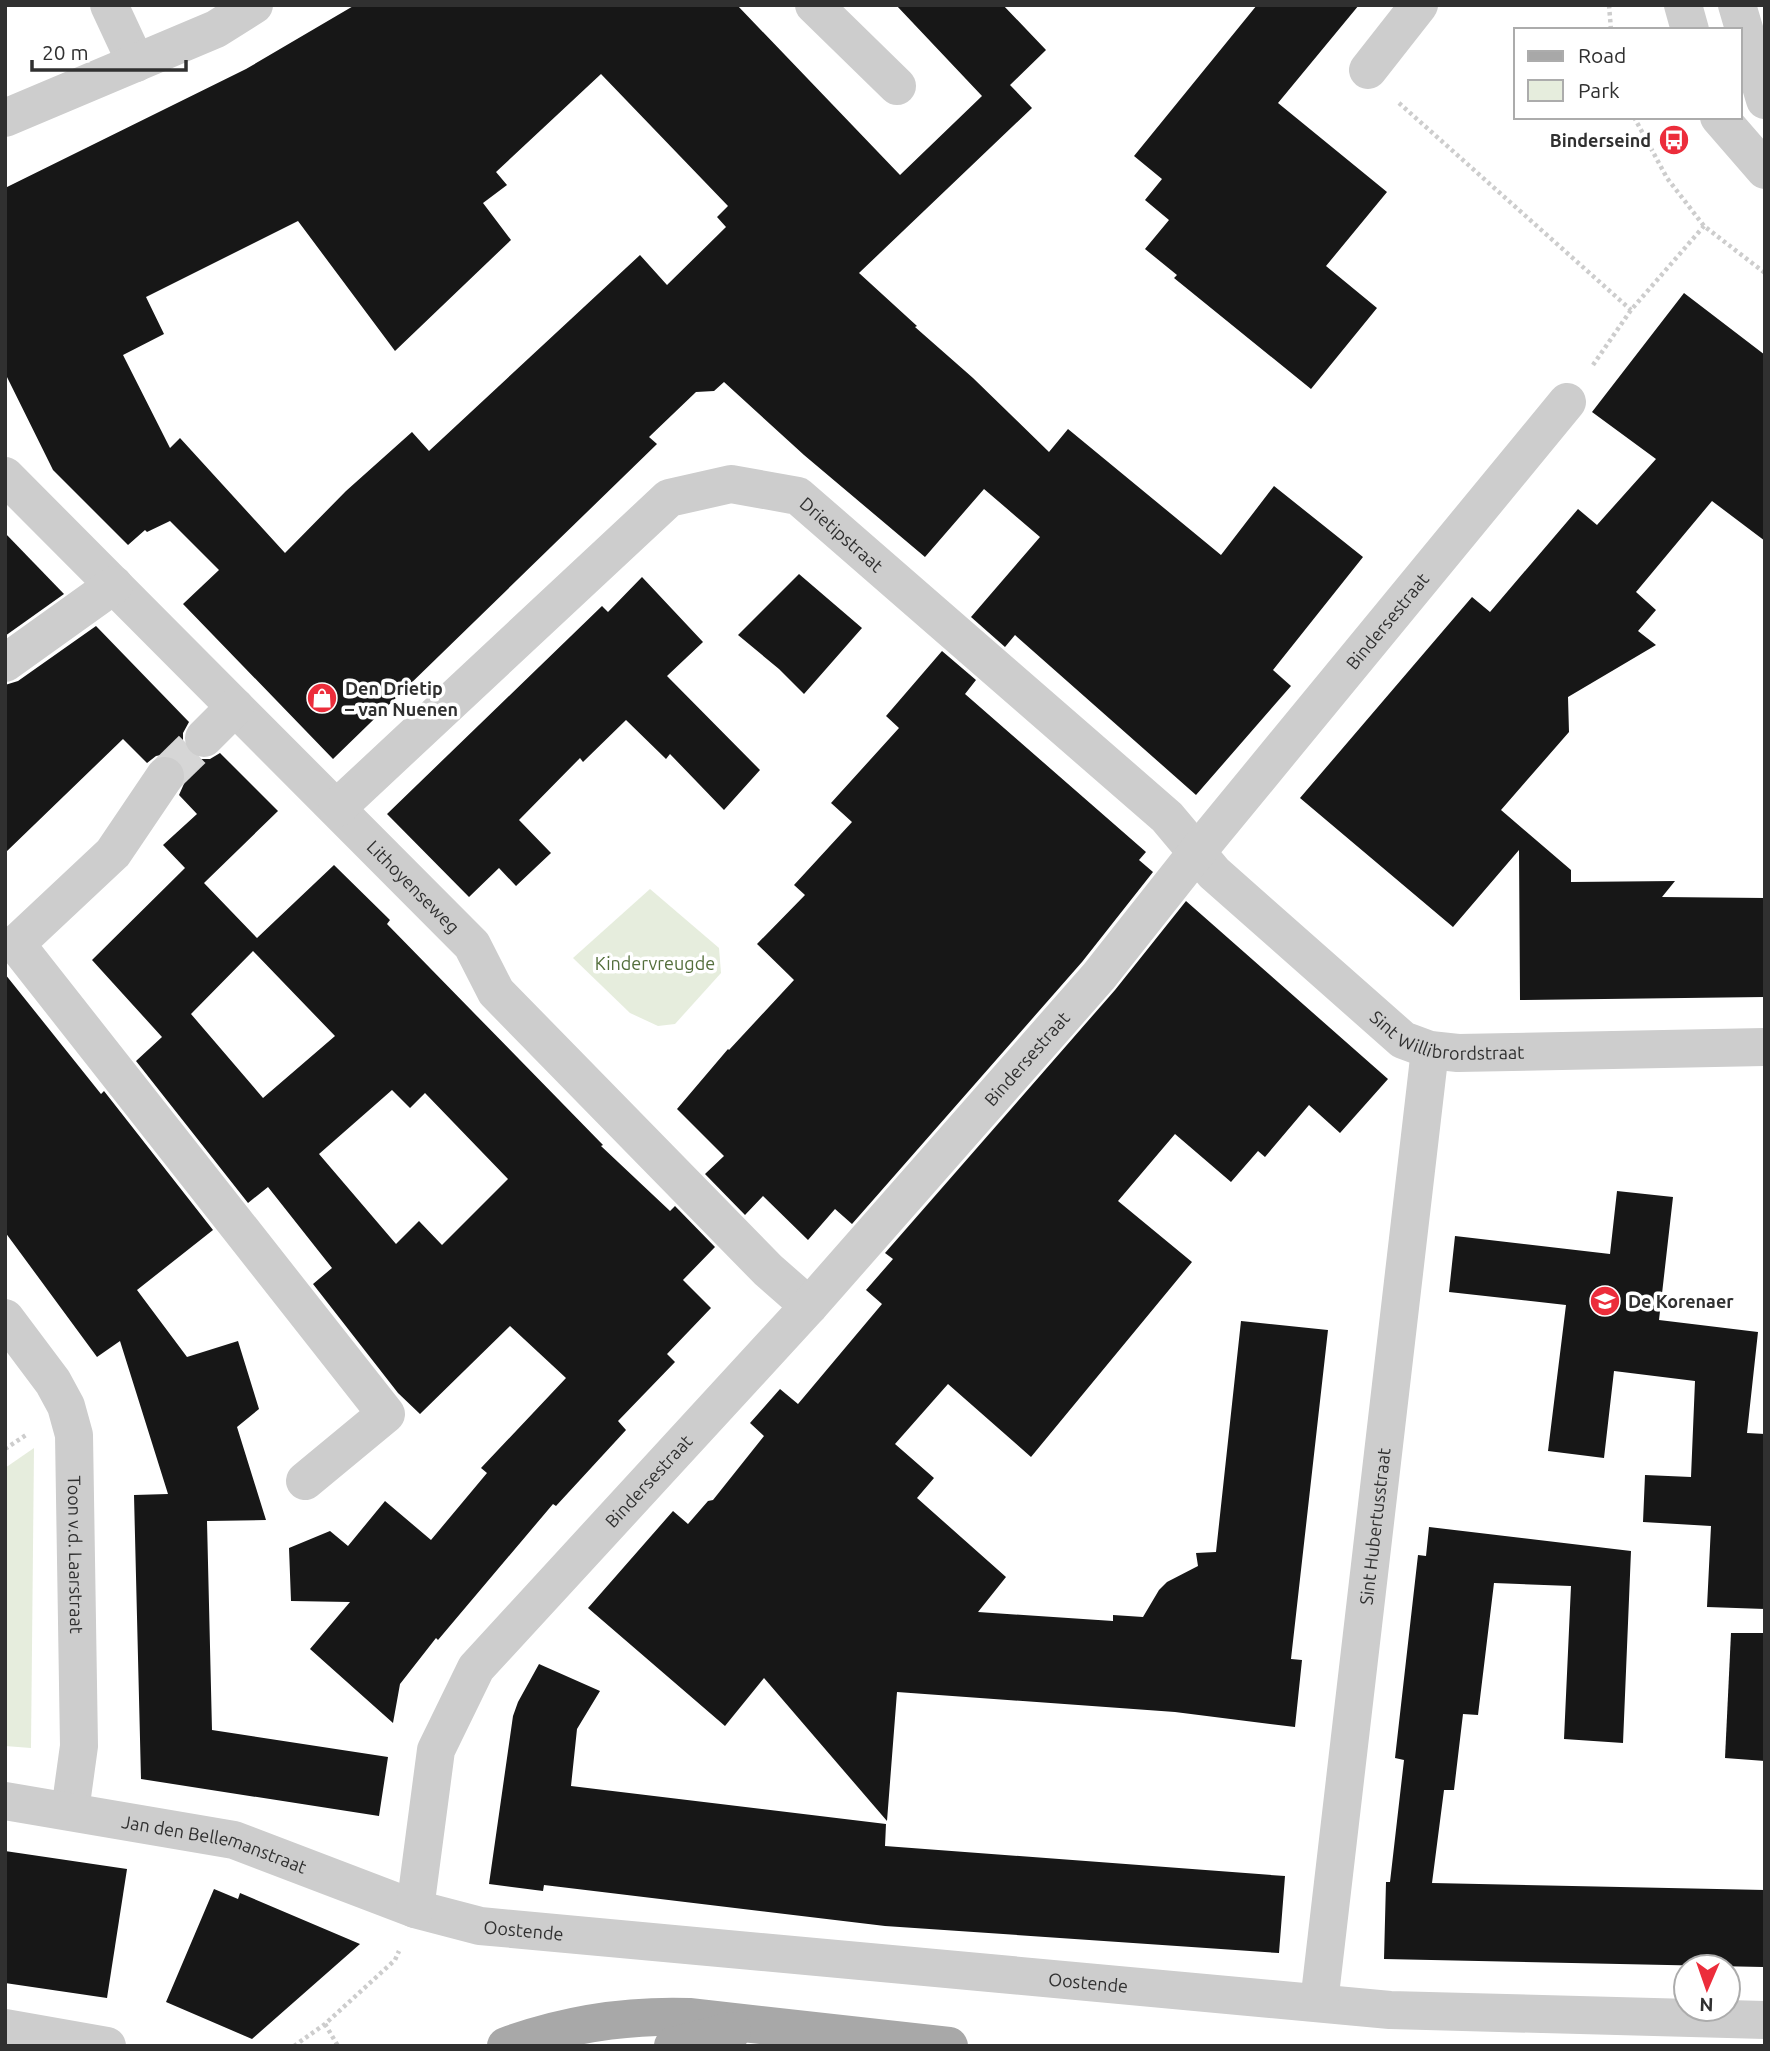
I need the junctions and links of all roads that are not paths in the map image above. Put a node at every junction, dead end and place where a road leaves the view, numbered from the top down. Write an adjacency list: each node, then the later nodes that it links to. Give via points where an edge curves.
1 (109, 5): 8 (street)
2 (254, 5): 8 (street, via 216,29)
3 (814, 5): 10 (street)
4 (1419, 5): 9 (street)
5 (1683, 5): 7 (street)
6 (1737, 5): 11 (street)
7 (1689, 28)
8 (136, 63): 12 (street)
9 (1368, 70)
10 (897, 86)
11 (1765, 100)
12 (5, 118)
13 (1721, 119): 14 (street)
14 (1765, 170)
15 (1567, 402): 23 (street, Bindersestraat)
16 (5, 476): 17 (street, Lithoyenseweg)
17 (114, 585): 18 (street); 19 (street, Lithoyenseweg)
18 (5, 663)
19 (235, 707): 20 (street); 22 (street, Lithoyenseweg)
20 (204, 738)
21 (165, 776): 28 (street, via 113,853 16,944 386,1414)
22 (337, 808): 23 (street, Drietipstraat, via 668,498 731,484 798,496 1167,817); 26 (street, Lithoyenseweg, via 472,945 496,992 768,1270)
23 (1197, 852): 25 (street, Sint Willibrordstraat, via 1214,873 1403,1040); 26 (street, Bindersestraat, via 1099,976)
24 (1765, 1047): 25 (street, Sint Willibrordstraat)
25 (1430, 1050): 32 (street, Sint Hubertusstraat)
26 (809, 1306): 31 (street, Bindersestraat, via 476,1668 436,1750)
27 (5, 1318): 30 (street, Toon v.d. Laarstraat, via 53,1382 74,1435 79,1746)
28 (305, 1481)
29 (5, 1801): 30 (street, Jan den Bellemanstraat)
30 (70, 1811): 31 (street, Jan den Bellemanstraat, via 234,1840)
31 (415, 1909): 32 (street, Oostende, via 480,1926)
32 (1319, 2003): 33 (street, Oostende, via 1390,2010)
33 (1765, 2020)
34 (5, 2028): 36 (street)
35 (760, 2035): 37 (main road, via 689,2017 626,2017 575,2025); 38 (main road); 39 (main road)
36 (107, 2046)
37 (506, 2046)
38 (673, 2046)
39 (949, 2046)

